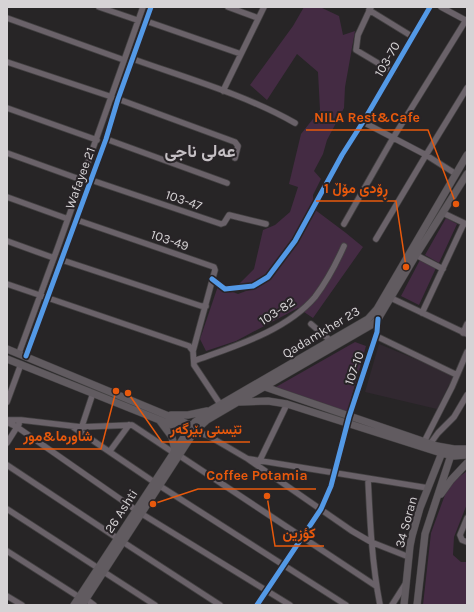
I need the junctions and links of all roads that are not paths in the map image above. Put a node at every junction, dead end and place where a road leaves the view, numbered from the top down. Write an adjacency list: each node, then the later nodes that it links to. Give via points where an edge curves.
1 (99, 7): 11 (street)
2 (143, 7): 11 (street, Wafayee 21)
3 (151, 7): 13 (street, Wafayee 21)
4 (228, 7): 10 (street)
5 (264, 7): 10 (street)
6 (430, 7): 14 (street, 103-70)
7 (441, 7): 12 (street)
8 (370, 8): 14 (street); 19 (street, via 358,35 356,50)
9 (7, 18): 17 (street)
10 (258, 18): 15 (street)
11 (137, 20): 17 (street, Wafayee 21)
12 (467, 20): 27 (street)
13 (146, 21): 15 (street); 16 (street, Wafayee 21)
14 (413, 37): 19 (street, 103-70)
15 (241, 54): 21 (street)
16 (133, 59): 21 (street); 23 (street, Wafayee 21)
17 (124, 60): 22 (street, Wafayee 21)
18 (7, 62): 22 (street)
19 (393, 72): 25 (street, 103-70)
20 (467, 88): 31 (street)
21 (223, 91): 26 (street, via 260,105)
22 (111, 97): 23 (street); 28 (street, Wafayee 21)
23 (118, 99): 29 (street, Wafayee 21); 33 (street, via 237,143)
24 (7, 108): 28 (street)
25 (363, 122): 27 (street); 53 (street, 103-70, via 342,155 303,228 268,277 253,286 225,289)
26 (295, 123)
27 (393, 138): 31 (street); 44 (street)
28 (97, 140): 36 (street, Wafayee 21)
29 (106, 140): 37 (street, Wafayee 21); 38 (street)
30 (7, 153): 36 (street)
31 (426, 155): 34 (street); 46 (street)
32 (467, 155): 34 (main road, Qadamkher 23)
33 (235, 158)
34 (456, 174): 65 (main road, Qadamkher 23, via 377,309 368,319)
35 (467, 174): 40 (main road, Qadamkher 23)
36 (82, 180): 41 (street, Wafayee 21)
37 (91, 180): 42 (street, Wafayee 21); 43 (street, 103-47, via 221,224 230,215)
38 (227, 183)
39 (7, 197): 41 (street)
40 (443, 213): 45 (street); 49 (main road, Qadamkher 23)
41 (68, 219): 50 (street, Wafayee 21)
42 (76, 220): 51 (street, Wafayee 21); 53 (street, 103-49, via 214,267)
43 (266, 224)
44 (344, 224)
45 (466, 224): 52 (street)
46 (376, 239)
47 (7, 241): 50 (street)
48 (344, 246): 71 (street, 103-82, via 331,273 301,311 264,333)
49 (416, 255): 52 (street); 57 (main road, Qadamkher 23)
50 (54, 258): 55 (street, Wafayee 21)
51 (62, 260): 56 (street, Wafayee 21); 58 (street)
52 (443, 269): 59 (street)
53 (212, 279): 58 (street)
54 (7, 284): 55 (street)
55 (40, 295): 56 (street); 69 (street, Wafayee 21)
56 (46, 298): 67 (street, via 188,346); 69 (street, Wafayee 21)
57 (391, 298): 59 (street); 60 (main road, Qadamkher 23)
58 (203, 306): 67 (street)
59 (422, 313): 63 (street)
60 (378, 320): 64 (street, 107-10); 75 (main road, Qadamkher 23)
61 (311, 324): 65 (street)
62 (467, 324): 63 (street)
63 (465, 333)
64 (376, 336): 73 (street); 86 (street, 107-10)
65 (331, 341): 74 (main road, Qadamkher 23)
66 (7, 349): 69 (main road)
67 (193, 351): 71 (street)
68 (467, 352): 73 (street)
69 (22, 355): 83 (main road)
70 (7, 359): 72 (main road)
71 (194, 363): 80 (street)
72 (21, 364): 76 (main road); 78 (street)
73 (457, 375): 92 (street)
74 (255, 385): 75 (main road); 80 (main road, Qadamkher 23)
75 (264, 386): 79 (main road, Qadamkher 23); 86 (main road)
76 (93, 393): 85 (main road); 89 (street)
77 (467, 395): 92 (street, via 454,417)
78 (7, 402)
79 (236, 403): 81 (main road, via 263,401); 90 (main road, Qadamkher 23)
80 (220, 404): 82 (main road, Qadamkher 23)
81 (287, 404): 86 (main road); 100 (street)
82 (211, 410): 83 (main road, via 188,415); 90 (main road, Qadamkher 23)
83 (166, 415): 90 (main road)
84 (21, 420): 87 (street); 87 (street); 89 (street)
85 (159, 420): 90 (main road); 97 (main road, via 172,437)
86 (348, 420): 92 (main road); 94 (main road); 103 (street, 107-10)
87 (11, 423): 91 (street); 110 (street)
88 (129, 425): 89 (street); 95 (street); 97 (street)
89 (81, 429): 95 (street)
90 (193, 429): 97 (main road, 26 Ashti); 99 (street)
91 (7, 443)
92 (427, 443): 94 (main road)
93 (467, 449): 96 (main road)
94 (442, 450): 96 (main road); 106 (main road, 34 Soran)
95 (110, 451): 105 (street)
96 (452, 452): 98 (main road); 107 (main road, 34 Soran)
97 (176, 453): 105 (main road, 26 Ashti); 112 (street)
98 (467, 455)
99 (248, 459): 100 (street); 109 (street)
100 (260, 460): 103 (street)
101 (467, 463): 107 (main road)
102 (7, 465): 113 (street)
103 (334, 472): 104 (street); 109 (street, 107-10)
104 (368, 480): 106 (street); 114 (street)
105 (157, 484): 110 (main road, 26 Ashti); 118 (street)
106 (428, 488): 117 (main road, 34 Soran, via 415,525)
107 (435, 503): 136 (main road, 34 Soran, via 425,534)
108 (7, 509): 119 (street)
109 (321, 509): 112 (street, 107-10); 114 (street)
110 (139, 512): 113 (main road, 26 Ashti); 122 (street)
111 (467, 518): 115 (street, via 460,535 460,538)
112 (302, 537): 118 (street, 107-10); 121 (street)
113 (120, 540): 119 (main road, 26 Ashti); 129 (street)
114 (371, 542): 117 (street); 121 (street)
115 (467, 542)
116 (7, 551): 124 (street)
117 (409, 557): 120 (main road, 34 Soran)
118 (283, 566): 122 (street, 107-10); 132 (street)
119 (101, 570): 124 (main road, 26 Ashti); 128 (street)
120 (406, 583): 134 (street); 135 (main road, 34 Soran)
121 (376, 586): 133 (street)
122 (267, 590): 130 (street, 107-10); 131 (street)
123 (7, 596): 125 (street)
124 (82, 600): 126 (main road, 26 Ashti); 127 (street)
125 (22, 605)
126 (74, 605)
127 (94, 605)
128 (155, 605)
129 (220, 605)
130 (257, 605)
131 (290, 605)
132 (346, 605)
133 (380, 605)
134 (392, 605)
135 (404, 605)
136 (417, 605)

